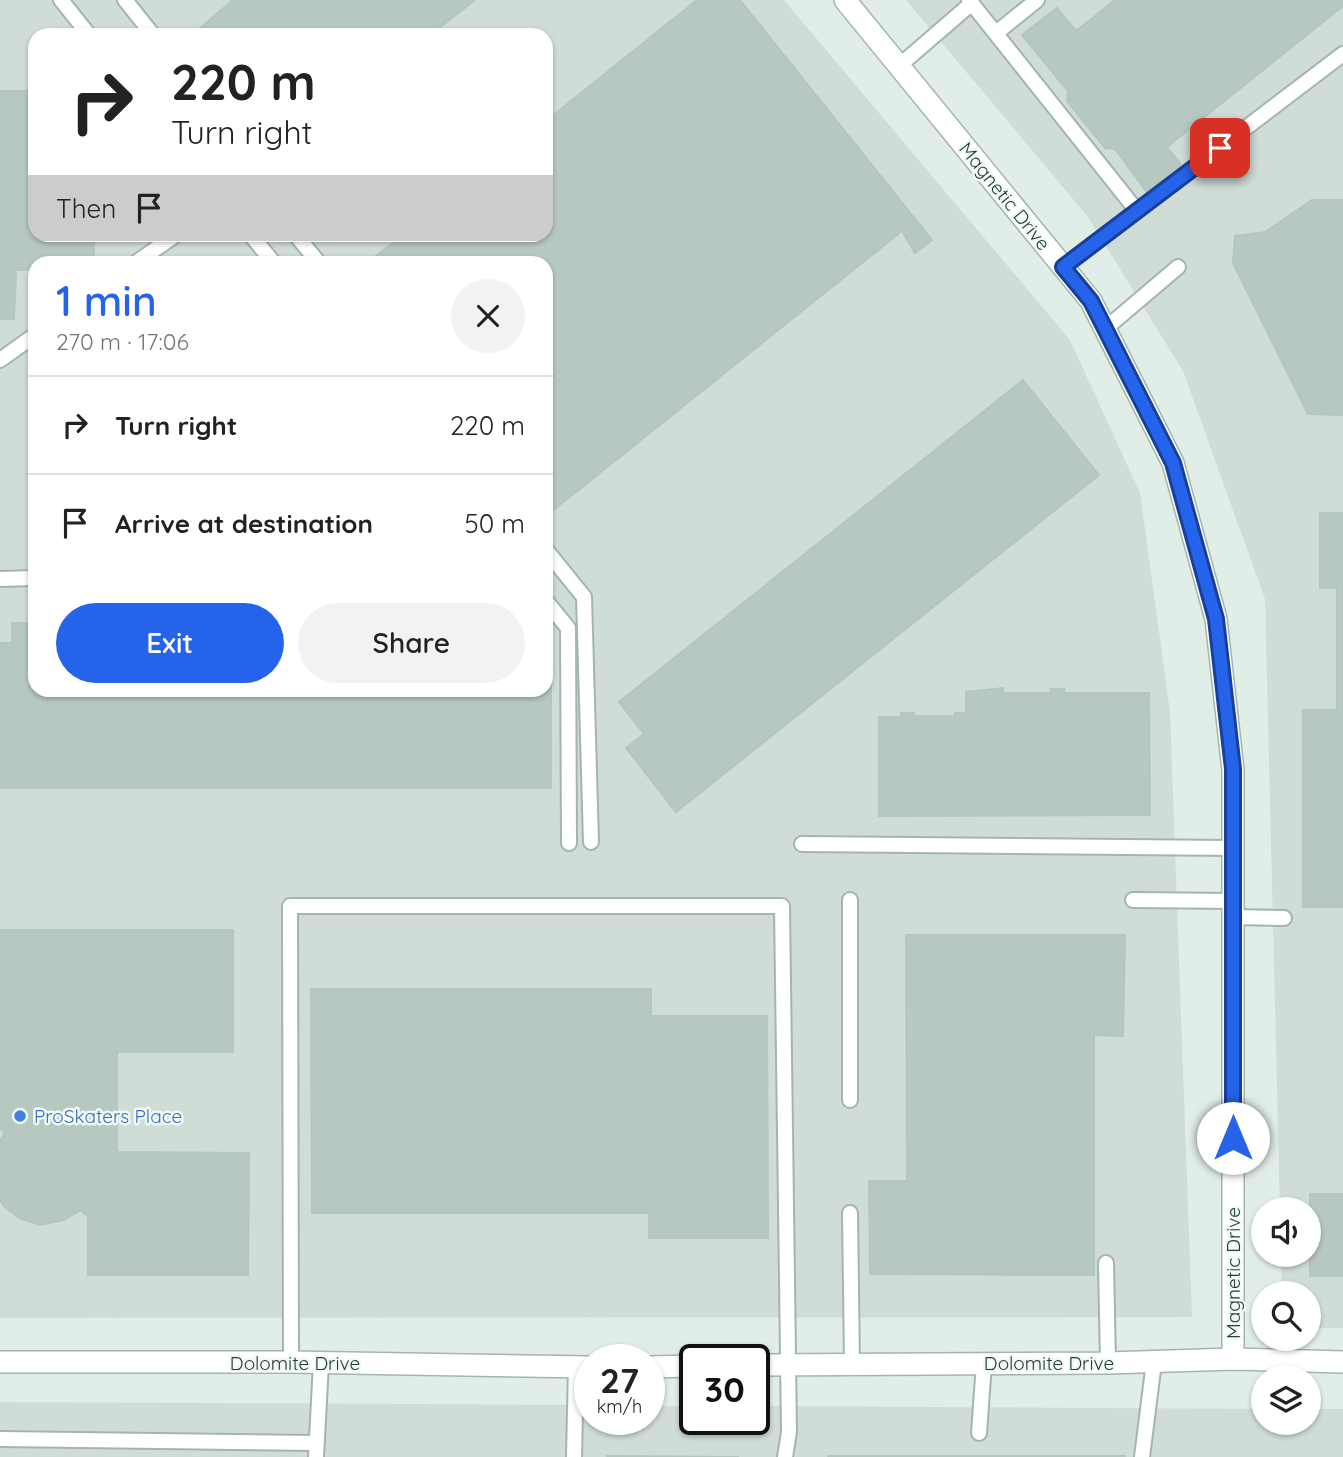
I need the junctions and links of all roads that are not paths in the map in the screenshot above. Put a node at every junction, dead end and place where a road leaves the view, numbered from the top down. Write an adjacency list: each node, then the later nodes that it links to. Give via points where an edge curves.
1 (61, 0): 6 (lane)
2 (845, 0): 10 (street, Magnetic Drive)
3 (1037, 0): 8 (lane)
4 (132, 2): 7 (lane)
5 (971, 2): 8 (lane); 10 (lane)
6 (83, 28)
7 (149, 28)
8 (996, 33): 11 (lane)
9 (1343, 54): 11 (lane)
10 (899, 66): 18 (street, Magnetic Drive)
11 (1137, 211): 18 (lane)
12 (166, 242): 15 (lane)
13 (257, 242): 16 (lane)
14 (301, 242): 17 (lane)
15 (146, 256)
16 (268, 256)
17 (312, 256)
18 (1063, 267): 20 (street, Magnetic Drive, via 1091,301)
19 (1178, 267): 20 (lane)
20 (1105, 329): 30 (street, Magnetic Drive, via 1173,463 1216,619 1233,769)
21 (28, 340): 22 (lane)
22 (0, 360)
23 (553, 559): 27 (lane, via 584,597)
24 (28, 578): 25 (lane)
25 (0, 579)
26 (553, 610): 28 (lane, via 568,628)
27 (591, 842)
28 (569, 843)
29 (802, 844): 30 (lane)
30 (1233, 849): 33 (street, Magnetic Drive)
31 (850, 900): 35 (lane)
32 (1133, 900): 33 (lane)
33 (1233, 909): 34 (lane); 38 (street, Magnetic Drive)
34 (1284, 918)
35 (850, 1100)
36 (850, 1213): 48 (lane)
37 (1106, 1263): 45 (lane)
38 (1233, 1359): 41 (street, Dolomite Drive); 42 (street, Dolomite Drive)
39 (0, 1362): 40 (street, Dolomite Drive)
40 (291, 1362): 43 (street, Dolomite Drive); 46 (lane, via 290,906 782,906)
41 (1154, 1362): 45 (street, Dolomite Drive); 56 (lane)
42 (1343, 1362)
43 (321, 1363): 49 (street, Dolomite Drive); 53 (lane)
44 (984, 1363): 45 (street, Dolomite Drive); 48 (street, Dolomite Drive); 50 (lane)
45 (1108, 1363)
46 (787, 1364): 47 (street, Dolomite Drive); 48 (street, Dolomite Drive); 55 (lane)
47 (770, 1365)
48 (852, 1365)
49 (574, 1367)
50 (979, 1433)
51 (576, 1435): 54 (lane)
52 (0, 1439): 53 (lane)
53 (316, 1450)
54 (574, 1457)
55 (785, 1457)
56 (1143, 1457)

